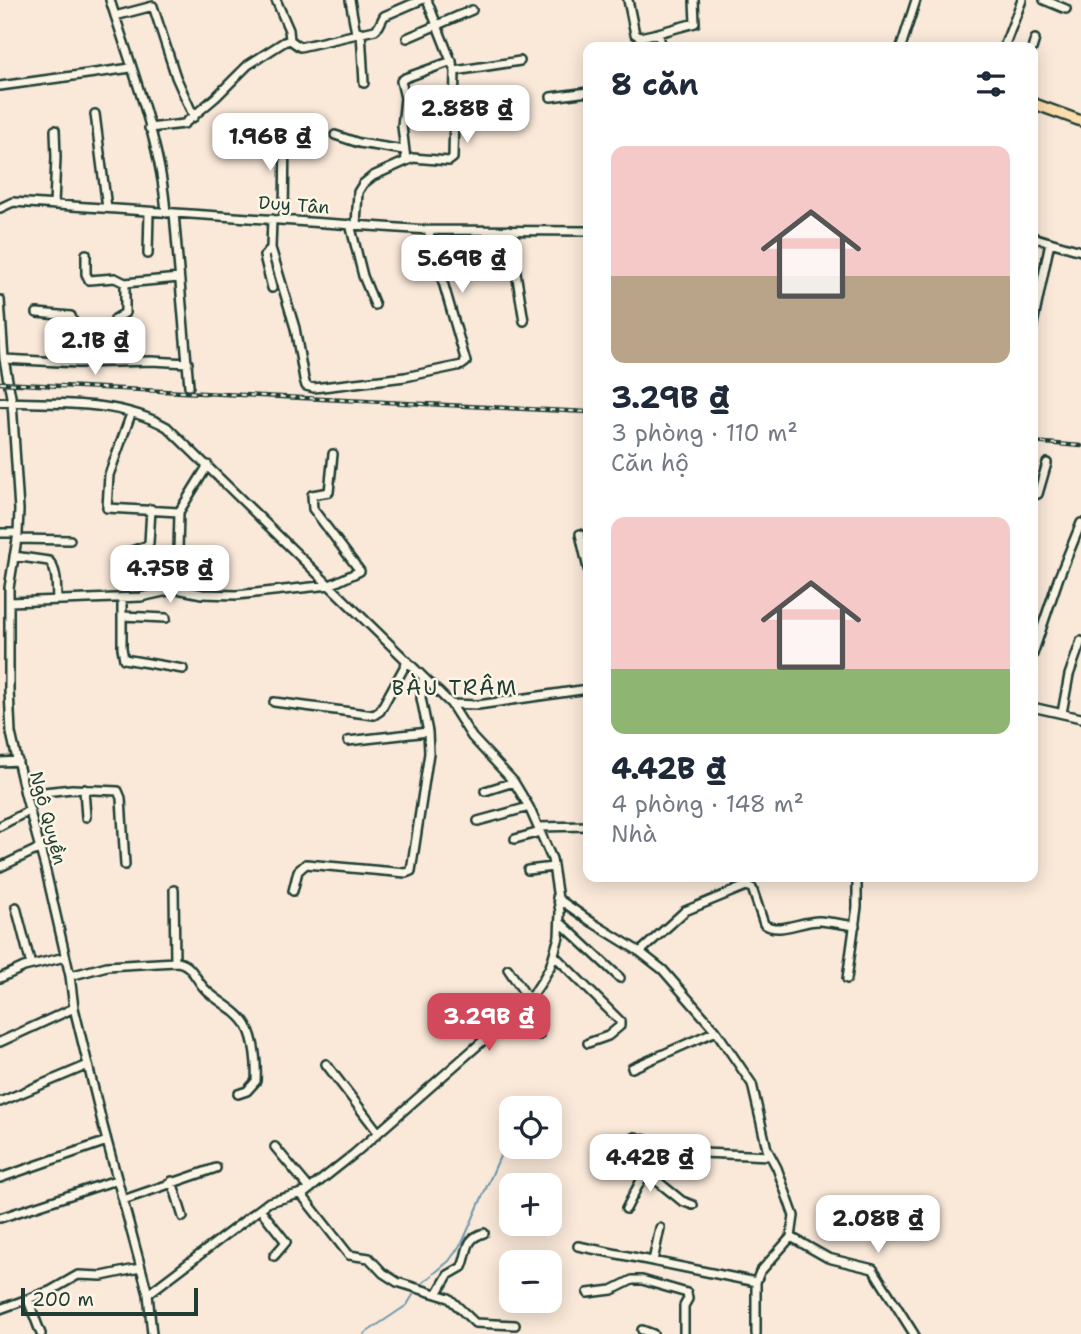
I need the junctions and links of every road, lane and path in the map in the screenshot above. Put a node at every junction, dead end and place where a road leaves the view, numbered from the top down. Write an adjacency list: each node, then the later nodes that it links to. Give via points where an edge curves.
1 (110, 0): 13 (street)
2 (276, 0): 19 (street)
3 (350, 0): 15 (street)
4 (421, 0): 15 (street, via 384,16 377,29)
5 (427, 0): 14 (street)
6 (628, 0): 16 (street, via 635,34)
7 (694, 0): 16 (street, via 695,23)
8 (916, 0): 21 (street)
9 (1022, 0): 22 (street)
10 (1044, 0): 11 (street)
11 (1066, 9)
12 (472, 10): 14 (street)
13 (115, 16): 26 (street); 34 (street, via 153,6)
14 (436, 26): 17 (street); 24 (street)
15 (358, 32): 19 (street, via 300,47); 28 (street)
16 (658, 33): 20 (street)
17 (407, 38)
18 (1035, 39): 23 (street)
19 (290, 40): 34 (street, via 248,65)
20 (661, 42)
21 (903, 42)
22 (1006, 42)
23 (1034, 42)
24 (452, 61): 27 (street); 40 (street, via 401,81)
25 (520, 61): 27 (street)
26 (131, 68): 29 (street); 37 (street)
27 (455, 71): 41 (street, via 453,158)
28 (364, 83)
29 (0, 86)
30 (583, 93): 31 (street)
31 (551, 97)
32 (1038, 105): 35 (main road)
33 (95, 114): 44 (street)
34 (194, 117): 37 (street, via 178,126)
35 (1081, 121)
36 (262, 122): 48 (street, via 285,128)
37 (149, 128): 46 (street)
38 (55, 130): 42 (street)
39 (335, 135): 40 (street)
40 (404, 150): 41 (street)
41 (406, 160): 49 (street, via 363,184)
42 (54, 205): 43 (street, Duy Tân, via 13,202); 44 (street, Duy Tân)
43 (0, 208)
44 (107, 208): 45 (street, Duy Tân)
45 (149, 212): 46 (street, Duy Tân); 58 (street)
46 (170, 213): 47 (street, Duy Tân); 59 (street)
47 (272, 219): 48 (street, Duy Tân); 55 (street)
48 (284, 220): 49 (street, Duy Tân)
49 (353, 225): 50 (street, Duy Tân); 64 (street, via 363,276)
50 (428, 230): 51 (street, Duy Tân); 55 (street, via 466,362 314,388 306,386 295,328)
51 (509, 230): 52 (street, Duy Tân); 66 (street)
52 (583, 231)
53 (1038, 239): 54 (street)
54 (1051, 242): 56 (street); 63 (street)
55 (271, 248): 61 (street, via 264,256)
56 (1081, 251)
57 (86, 254): 60 (street, via 89,279 115,278)
58 (148, 254)
59 (179, 278): 60 (street); 71 (street)
60 (125, 283): 67 (street, via 125,313 115,319 114,328)
61 (272, 288)
62 (0, 300): 68 (street, Ngô Quyền)
63 (1038, 302)
64 (375, 305)
65 (37, 313): 67 (street, via 71,316)
66 (524, 321)
67 (76, 330): 70 (street)
68 (1, 339): 69 (street, Ngô Quyền)
69 (4, 359): 70 (street); 74 (street, Ngô Quyền)
70 (82, 363): 71 (street)
71 (188, 363): 72 (street)
72 (189, 386)
73 (0, 402): 74 (street)
74 (12, 402): 75 (street); 85 (street, Ngô Quyền)
75 (131, 414): 78 (street, via 167,427); 80 (street, via 109,475 107,508)
76 (333, 454): 90 (street, via 329,492 312,495 311,504 360,571)
77 (1047, 463): 79 (street)
78 (208, 465): 81 (street); 90 (street)
79 (1038, 494)
80 (151, 509): 81 (street); 88 (street, via 149,543)
81 (179, 512): 93 (street)
82 (1081, 523): 99 (street)
83 (0, 533): 85 (street)
84 (580, 534): 87 (street)
85 (18, 536): 86 (street); 89 (street, Ngô Quyền)
86 (70, 540)
87 (583, 547)
88 (129, 552)
89 (14, 556): 92 (street, Ngô Quyền); 95 (street, via 50,562 55,569)
90 (330, 585): 93 (street, via 237,595); 101 (street)
91 (0, 588): 92 (street)
92 (9, 588): 96 (street, Ngô Quyền)
93 (177, 589): 94 (street)
94 (122, 598): 95 (street); 97 (street)
95 (57, 599): 96 (street)
96 (9, 602): 105 (street, Ngô Quyền)
97 (122, 616): 98 (street); 102 (street, via 124,659)
98 (166, 618)
99 (1038, 639)
100 (1081, 641): 109 (street)
101 (407, 662): 103 (street); 106 (street, via 374,716)
102 (183, 669)
103 (423, 679): 107 (street); 111 (street, via 421,698)
104 (583, 690): 107 (street, via 478,705)
105 (4, 691): 113 (street, Ngô Quyền)
106 (274, 702)
107 (451, 704): 115 (street, via 472,737)
108 (1038, 708): 109 (street)
109 (1062, 713): 110 (street)
110 (1081, 718)
111 (428, 732): 112 (street); 134 (street, via 428,764 411,871 306,864 298,871)
112 (348, 741)
113 (18, 761): 114 (street); 118 (street, Ngô Quyền)
114 (0, 762)
115 (514, 782): 117 (street); 119 (street)
116 (84, 789): 118 (street); 121 (street); 128 (street, via 120,793)
117 (485, 791)
118 (25, 794): 120 (street, Ngô Quyền)
119 (529, 807): 122 (street); 125 (street)
120 (30, 810): 123 (street); 127 (street, Ngô Quyền)
121 (86, 817)
122 (478, 821)
123 (0, 826)
124 (583, 826): 125 (street)
125 (539, 830): 126 (street); 130 (street)
126 (515, 839)
127 (40, 848): 129 (street); 141 (street, Ngô Quyền)
128 (125, 865)
129 (0, 867)
130 (553, 867): 131 (street); 135 (street)
131 (528, 870)
132 (857, 882): 138 (street)
133 (174, 890): 142 (street)
134 (293, 891)
135 (557, 897): 137 (street); 139 (street)
136 (16, 907): 143 (street)
137 (561, 923): 140 (street); 147 (street)
138 (855, 926): 139 (street, via 820,921 768,927 752,888 746,886 685,911); 148 (street)
139 (640, 952): 152 (street, via 685,993)
140 (554, 955): 149 (street); 155 (street, via 620,1021 608,1036)
141 (65, 957): 143 (street); 145 (street, Ngô Quyền)
142 (175, 962): 145 (street, via 107,966); 159 (street, via 188,966 205,989 248,1029 256,1081)
143 (31, 965): 146 (street)
144 (508, 969): 149 (street)
145 (70, 976): 150 (street, Ngô Quyền)
146 (0, 978)
147 (620, 978)
148 (847, 979)
149 (529, 1000): 151 (street)
150 (74, 1009): 154 (street); 157 (street, Ngô Quyền)
151 (517, 1011): 153 (street); 161 (street)
152 (716, 1031): 158 (street); 166 (street, via 752,1084)
153 (539, 1035)
154 (0, 1042)
155 (589, 1043)
156 (326, 1064): 161 (street)
157 (88, 1065): 160 (street); 163 (street, Ngô Quyền)
158 (632, 1068)
159 (238, 1094)
160 (0, 1102)
161 (378, 1132): 172 (street)
162 (635, 1136): 165 (street, via 653,1142)
163 (107, 1141): 169 (street); 170 (street, Ngô Quyền)
164 (275, 1147): 172 (street)
165 (655, 1153): 166 (street); 168 (street)
166 (770, 1156): 182 (street, via 794,1216)
167 (216, 1168): 171 (street)
168 (646, 1172): 175 (street); 177 (street)
169 (0, 1178)
170 (116, 1180): 174 (street, Ngô Quyền); 179 (street)
171 (172, 1181): 174 (street); 178 (street)
172 (310, 1189): 173 (street)
173 (301, 1194): 176 (street, via 276,1199); 190 (street, via 349,1255 369,1258 387,1276)
174 (122, 1200): 186 (street, Ngô Quyền)
175 (693, 1205)
176 (260, 1209): 184 (street, via 286,1242); 189 (street)
177 (626, 1209)
178 (183, 1217)
179 (0, 1218)
180 (660, 1228): 185 (street)
181 (484, 1233): 190 (street, via 470,1240 462,1267 448,1275)
182 (791, 1237): 187 (street); 200 (street, via 828,1258 873,1269)
183 (578, 1246): 185 (street)
184 (274, 1256)
185 (653, 1261): 187 (street)
186 (140, 1268): 189 (street, Ngô Quyền); 191 (street, via 102,1276 78,1275)
187 (756, 1282): 199 (street)
188 (588, 1293): 198 (street, via 642,1280 687,1293)
189 (148, 1294): 196 (street, Ngô Quyền)
190 (437, 1294): 193 (street, via 457,1303 475,1323)
191 (28, 1300): 192 (street); 195 (street)
192 (0, 1310)
193 (515, 1325)
194 (642, 1330): 197 (street)
195 (41, 1334)
196 (152, 1334)
197 (653, 1334)
198 (684, 1334)
199 (756, 1334)
200 (914, 1334)

